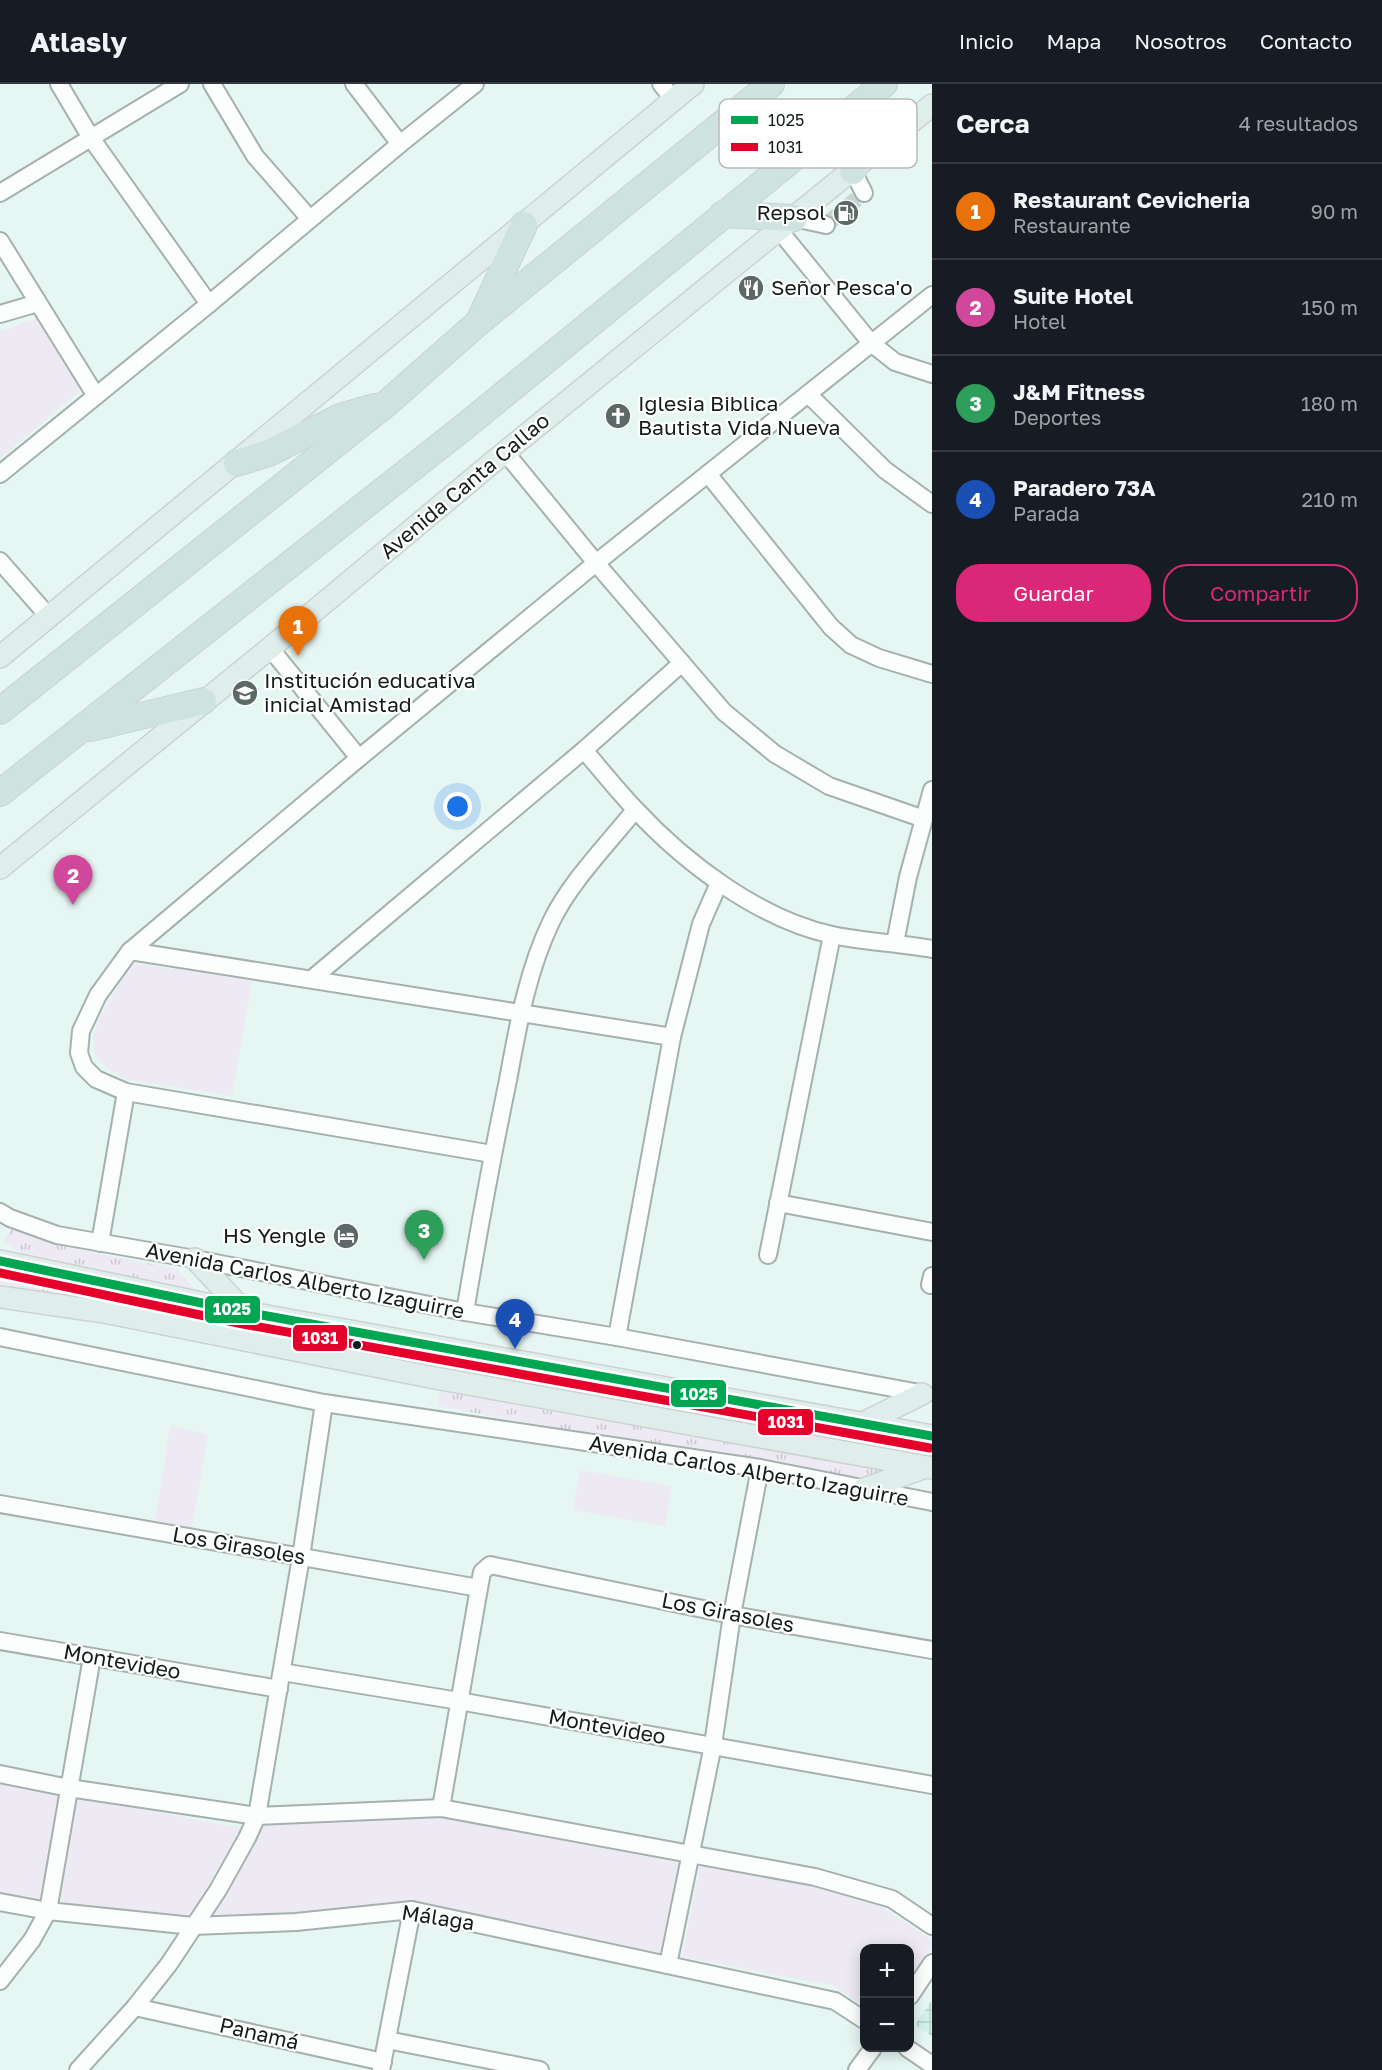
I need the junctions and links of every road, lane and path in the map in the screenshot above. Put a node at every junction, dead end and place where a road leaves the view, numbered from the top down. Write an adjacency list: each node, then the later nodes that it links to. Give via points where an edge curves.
1 (59, 84): 15 (street)
2 (180, 84): 15 (street)
3 (212, 84): 24 (street, via 255,156)
4 (354, 84): 16 (street)
5 (475, 84): 16 (street)
6 (693, 84): 9 (main road)
7 (771, 84): 10 (highway)
8 (879, 88): 11 (highway)
9 (667, 92): 26 (main road)
10 (753, 99)
11 (865, 99)
12 (932, 105): 13 (main road, Avenida Canta Callao)
13 (917, 118)
14 (719, 126): 33 (highway)
15 (91, 138): 21 (street); 31 (street)
16 (400, 144): 24 (street)
17 (780, 168): 23 (highway)
18 (854, 168): 20 (highway)
19 (857, 168): 20 (main road, Avenida Canta Callao)
20 (853, 171): 22 (street); 25 (main road, Avenida Canta Callao)
21 (0, 193)
22 (864, 193)
23 (723, 214): 25 (highway); 53 (highway, via 464,428)
24 (310, 219): 31 (street)
25 (787, 224): 27 (street); 34 (street); 39 (main road, Avenida Canta Callao)
26 (524, 225): 33 (highway); 40 (main road)
27 (826, 225)
28 (0, 241): 30 (street)
29 (932, 295): 34 (street)
30 (38, 303): 32 (street); 37 (street)
31 (209, 304): 37 (street)
32 (0, 314)
33 (479, 322): 38 (highway)
34 (871, 343): 35 (street, via 895,362); 36 (street)
35 (932, 375)
36 (808, 394): 42 (street); 43 (street, via 885,470)
37 (96, 396): 41 (street)
38 (386, 404): 40 (highway, via 340,417 269,453); 52 (highway)
39 (505, 452): 45 (street); 47 (main road, Avenida Canta Callao)
40 (237, 463): 46 (main road)
41 (0, 474)
42 (708, 474): 45 (street); 50 (street, via 831,627 851,645)
43 (932, 504)
44 (0, 561): 46 (street)
45 (596, 563): 49 (street); 55 (street)
46 (50, 618): 48 (main road)
47 (270, 648): 51 (main road, Avenida Canta Callao); 55 (street)
48 (0, 657)
49 (682, 663): 54 (street); 59 (street, via 724,712 775,754 829,786)
50 (932, 674)
51 (203, 701): 53 (highway); 60 (main road, Avenida Canta Callao)
52 (0, 711)
53 (82, 730): 57 (highway)
54 (584, 750): 58 (street); 66 (street)
55 (359, 758): 65 (street)
56 (932, 790): 59 (street)
57 (0, 793)
58 (635, 810): 61 (street); 67 (street, via 552,920 534,963)
59 (924, 819): 63 (street)
60 (0, 868)
61 (719, 883): 62 (street, via 777,917); 68 (street, via 701,924)
62 (832, 935): 63 (street); 71 (street)
63 (895, 943): 64 (street)
64 (932, 949)
65 (130, 951): 66 (street); 69 (street, via 94,1004 81,1031 79,1053 84,1067 96,1079)
66 (313, 978): 67 (street)
67 (521, 1012): 68 (street); 70 (street)
68 (672, 1036): 84 (street)
69 (126, 1092): 70 (street); 74 (street)
70 (492, 1154): 82 (street)
71 (778, 1203): 73 (street); 75 (street)
72 (0, 1212): 74 (street, Avenida Carlos Alberto Izaguirre, via 57,1235)
73 (932, 1232)
74 (100, 1243): 77 (street, Avenida Carlos Alberto Izaguirre)
75 (768, 1255)
76 (1, 1259): 78 (main road, Avenida Carlos Alberto Izaguirre)
77 (195, 1259): 81 (main road); 82 (street, Avenida Carlos Alberto Izaguirre)
78 (108, 1284): 80 (main road, via 115,1303); 81 (main road, Avenida Carlos Alberto Izaguirre)
79 (4, 1301): 80 (main road, Avenida Carlos Alberto Izaguirre)
80 (104, 1312): 88 (main road, Avenida Carlos Alberto Izaguirre)
81 (245, 1312): 85 (main road, Avenida Carlos Alberto Izaguirre)
82 (465, 1312): 84 (street, Avenida Carlos Alberto Izaguirre)
83 (0, 1336): 87 (street, Avenida Carlos Alberto Izaguirre)
84 (616, 1337): 86 (street, Avenida Carlos Alberto Izaguirre)
85 (624, 1380): 88 (main road, via 608,1390); 89 (main road, Avenida Carlos Alberto Izaguirre)
86 (927, 1395): 89 (main road)
87 (324, 1403): 91 (street, Avenida Carlos Alberto Izaguirre); 96 (street)
88 (611, 1410): 92 (main road, Avenida Carlos Alberto Izaguirre)
89 (863, 1423): 90 (main road, Avenida Carlos Alberto Izaguirre)
90 (932, 1436)
91 (760, 1468): 93 (street, Avenida Carlos Alberto Izaguirre); 98 (street)
92 (929, 1468): 93 (main road)
93 (864, 1489): 94 (street, Avenida Carlos Alberto Izaguirre)
94 (932, 1502)
95 (0, 1504): 96 (street, Los Girasoles)
96 (301, 1557): 97 (street, Los Girasoles); 102 (street)
97 (479, 1588): 98 (street, Los Girasoles, via 482,1572 490,1565); 104 (street)
98 (732, 1615): 100 (street, Los Girasoles); 105 (street)
99 (0, 1641): 101 (street, Montevideo)
100 (932, 1650)
101 (92, 1657): 103 (street, Montevideo); 108 (street)
102 (282, 1672): 103 (street); 104 (street, Montevideo)
103 (279, 1689): 110 (street)
104 (459, 1701): 105 (street, Montevideo); 109 (street)
105 (713, 1745): 107 (street, Montevideo); 111 (street)
106 (0, 1774): 108 (street)
107 (932, 1785)
108 (69, 1788): 110 (street); 114 (street)
109 (441, 1808): 110 (street); 111 (street)
110 (257, 1816): 115 (street, via 218,1890)
111 (691, 1854): 116 (street, via 815,1877 891,1899); 118 (street)
112 (0, 1902): 114 (street, Málaga)
113 (412, 1910): 115 (street, Málaga, via 296,1922); 118 (street, Málaga); 123 (street)
114 (48, 1911): 115 (street, Málaga); 119 (street, via 32,1940)
115 (193, 1926): 121 (street)
116 (932, 1926)
117 (932, 1963): 120 (street)
118 (668, 1965): 122 (street, Málaga, via 835,2001)
119 (0, 1981)
120 (914, 1989)
121 (135, 2007): 127 (street, Panamá); 128 (street)
122 (860, 2017)
123 (387, 2040): 127 (street); 129 (street)
124 (870, 2052): 130 (street)
125 (913, 2052): 126 (street)
126 (932, 2065)
127 (382, 2066)
128 (78, 2070)
129 (540, 2070)
130 (857, 2070)

